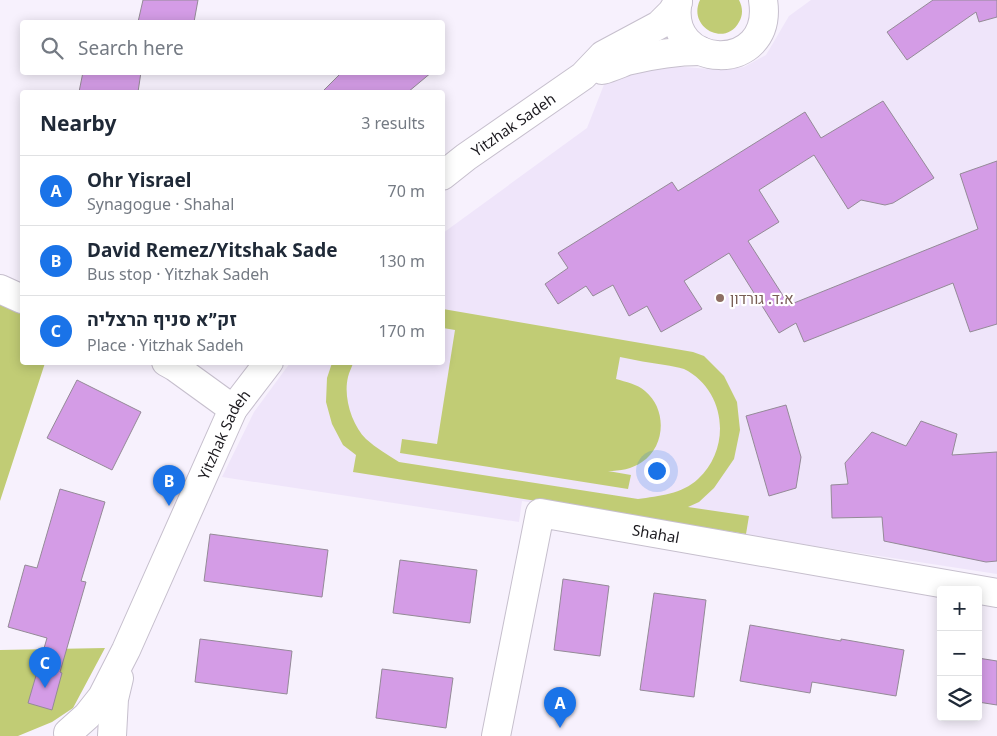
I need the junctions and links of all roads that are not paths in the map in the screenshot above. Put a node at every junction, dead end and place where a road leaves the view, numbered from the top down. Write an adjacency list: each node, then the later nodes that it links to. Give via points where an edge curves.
1 (762, 0): 4 (street)
2 (781, 0): 4 (street)
3 (678, 1): 5 (street, via 680,30); 6 (street, Yitzhak Sadeh, via 658,25 603,55)
4 (761, 28): 5 (street, Yitzhak Sadeh, via 743,50 714,56)
5 (700, 51): 6 (street, Yitzhak Sadeh, via 648,56)
6 (583, 76): 7 (street, Yitzhak Sadeh)
7 (445, 174)
8 (0, 289): 9 (street)
9 (20, 298)
10 (171, 365): 12 (street)
11 (267, 365): 12 (street, Yitzhak Sadeh)
12 (232, 409): 14 (street, Yitzhak Sadeh)
13 (997, 593): 17 (street, Shahal, via 540,513)
14 (126, 650): 15 (street, Yitzhak Sadeh, via 102,697); 16 (street, Yitzhak Sadeh, via 114,699)
15 (70, 735)
16 (112, 736)
17 (496, 736)

